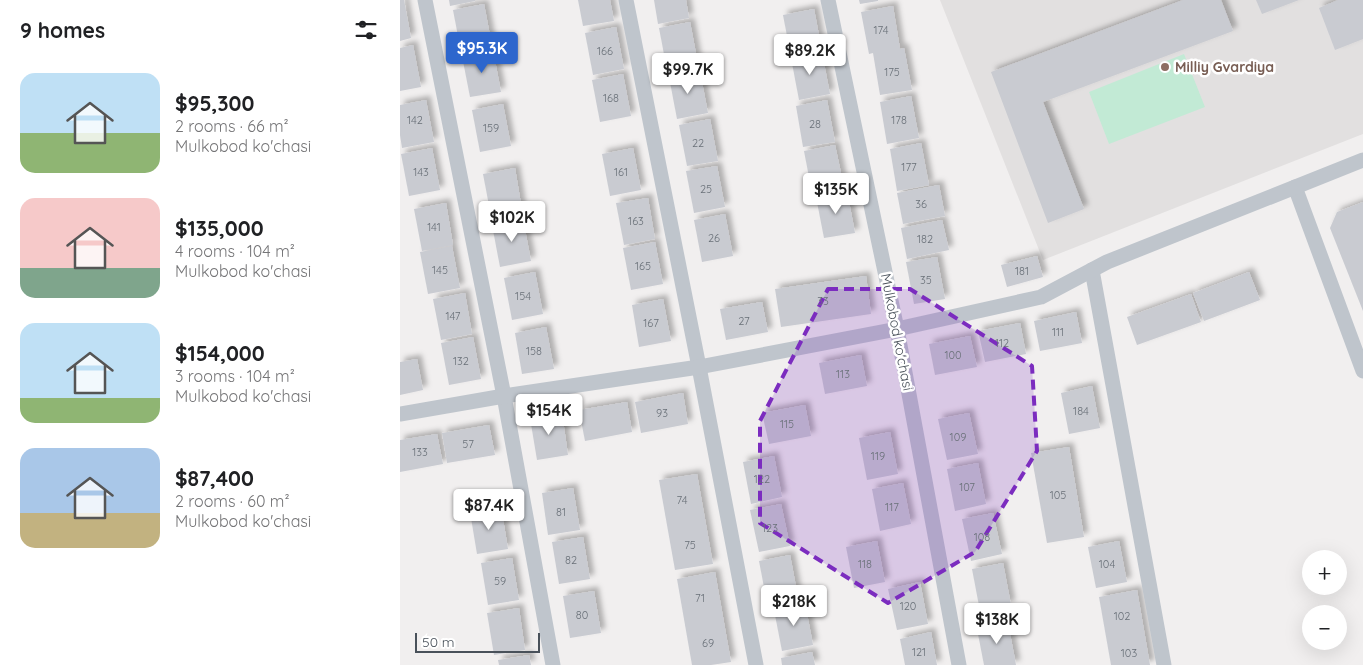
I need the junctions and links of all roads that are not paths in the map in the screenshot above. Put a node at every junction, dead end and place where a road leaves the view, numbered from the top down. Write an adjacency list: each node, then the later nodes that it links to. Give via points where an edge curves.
1 (424, 0): 10 (street)
2 (626, 0): 8 (street)
3 (828, 0): 7 (street, Mulkobod ko'chasi)
4 (1363, 160): 5 (street)
5 (1295, 187): 6 (street); 9 (street)
6 (1092, 270): 7 (street, via 1041,297); 15 (street)
7 (897, 329): 8 (street); 14 (street, Mulkobod ko'chasi)
8 (699, 367): 10 (street); 13 (street)
9 (1363, 371)
10 (504, 396): 11 (street); 12 (street)
11 (400, 414)
12 (553, 665)
13 (756, 665)
14 (959, 665)
15 (1164, 665)

